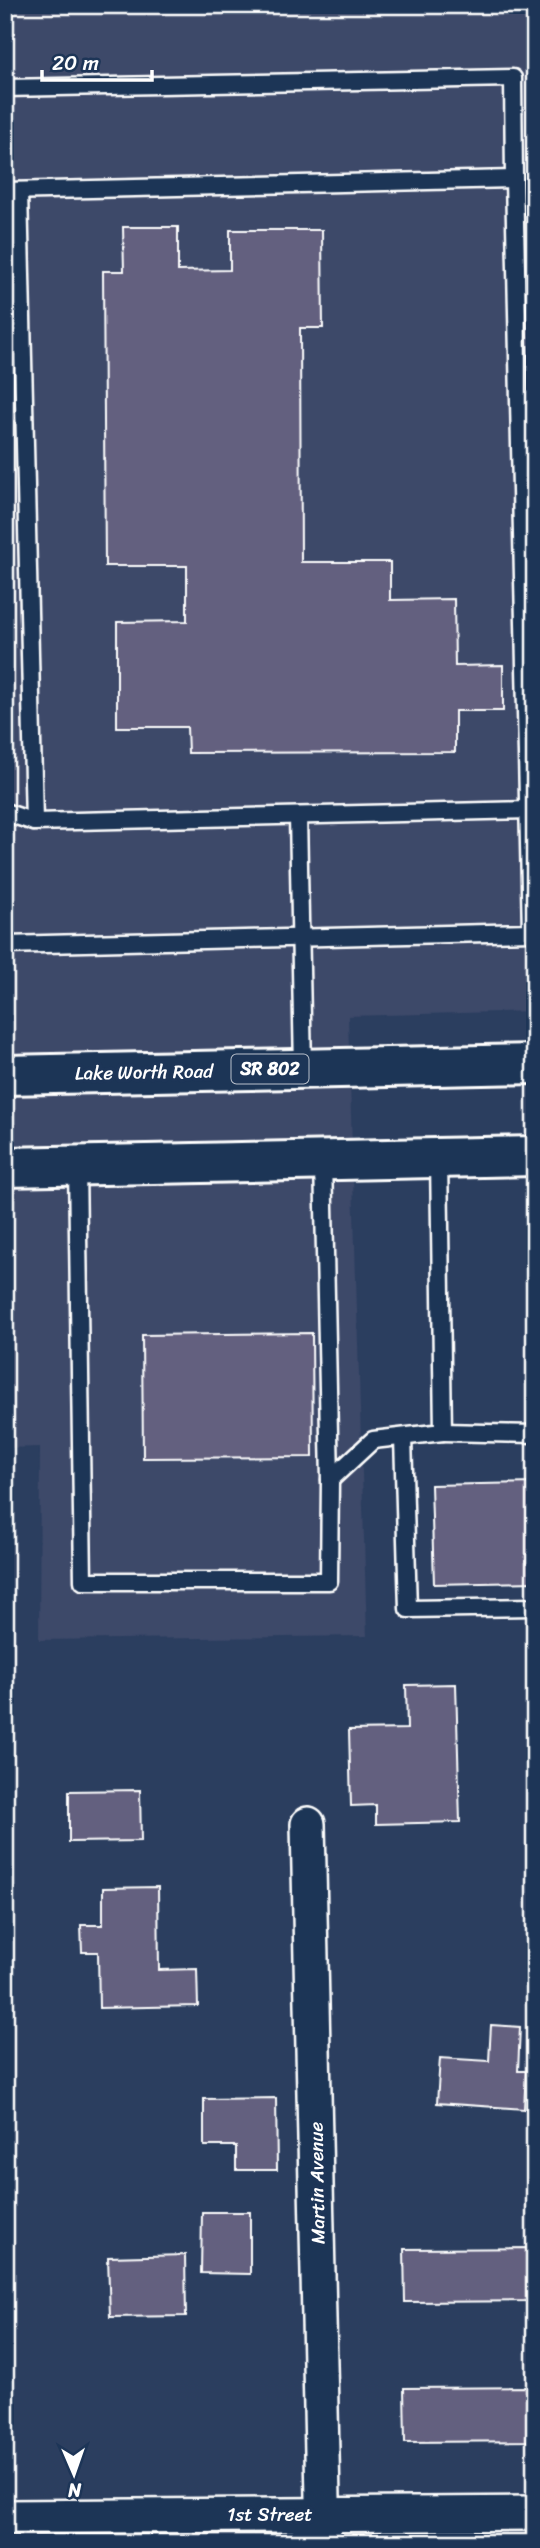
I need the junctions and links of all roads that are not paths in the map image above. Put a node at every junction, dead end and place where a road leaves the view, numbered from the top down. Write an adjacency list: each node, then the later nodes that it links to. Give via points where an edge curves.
1 (5, 88): 2 (lane, via 513,78)
2 (514, 179): 3 (lane); 4 (lane)
3 (12, 191): 7 (lane)
4 (529, 810): 6 (lane); 8 (lane, via 531,933)
5 (5, 811): 7 (lane)
6 (298, 816): 7 (lane); 8 (lane)
7 (34, 822)
8 (300, 937): 9 (lane); 11 (lane)
9 (5, 945)
10 (535, 1064): 11 (main road, Lake Worth Road / SR 802)
11 (303, 1069): 12 (main road, Lake Worth Road / SR 802)
12 (5, 1075)
13 (535, 1156): 14 (main road)
14 (439, 1158): 15 (main road); 18 (lane)
15 (323, 1160): 16 (main road); 21 (lane)
16 (77, 1165): 17 (main road); 21 (lane, via 83,1581 329,1581)
17 (5, 1167)
18 (443, 1432): 19 (lane); 20 (lane)
19 (535, 1434)
20 (403, 1437): 21 (lane, via 373,1440); 22 (lane, via 408,1609)
21 (330, 1480)
22 (535, 1607)
23 (308, 1824): 26 (street, Martin Avenue)
24 (535, 2513): 26 (street, 1st Street)
25 (5, 2517): 26 (street, 1st Street)
26 (325, 2528)

